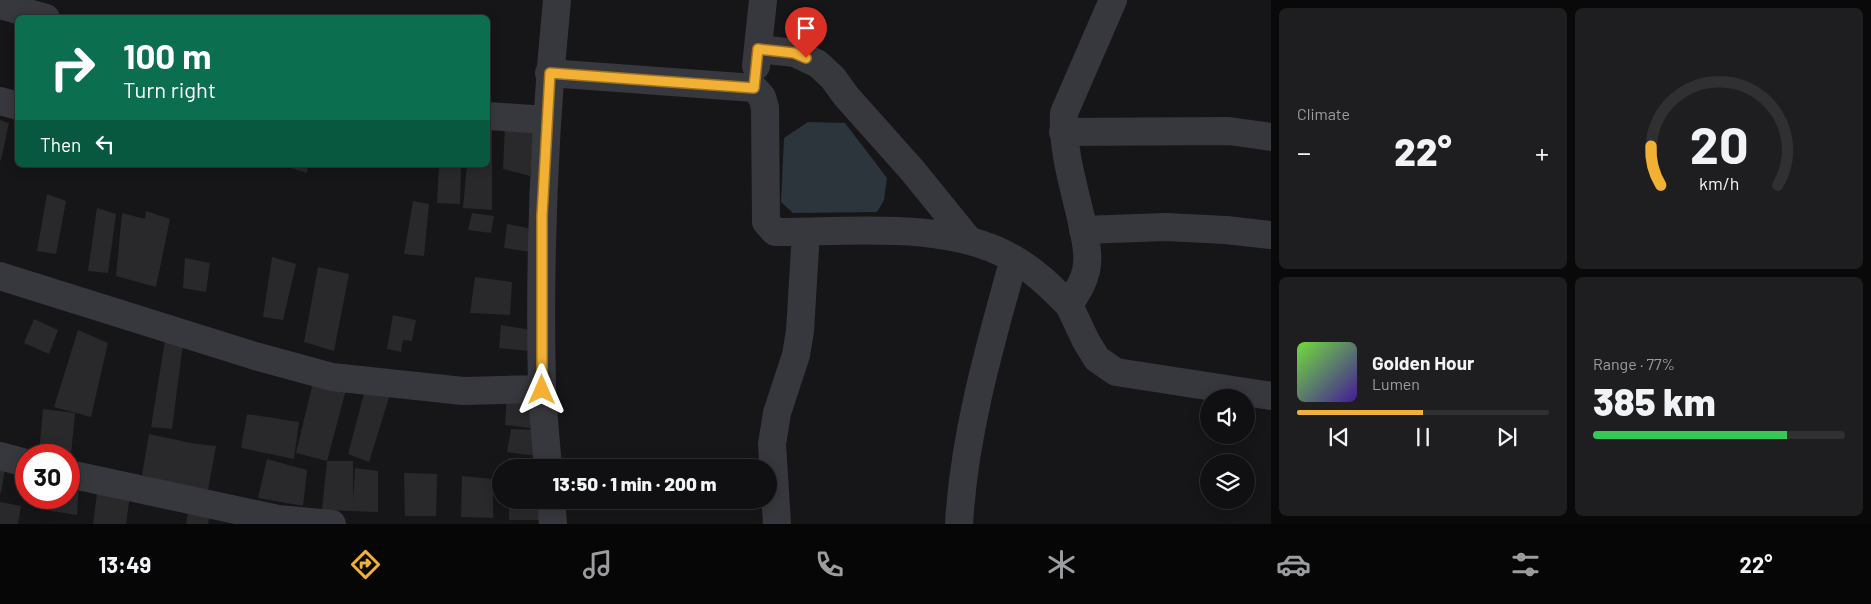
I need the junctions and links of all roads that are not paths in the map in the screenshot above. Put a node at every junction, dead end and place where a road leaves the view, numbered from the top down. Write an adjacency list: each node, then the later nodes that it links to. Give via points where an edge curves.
1 (557, 0): 7 (street)
2 (763, 0): 6 (street)
3 (1113, 0): 13 (street, via 1064,113)
4 (0, 5): 5 (street)
5 (35, 15)
6 (758, 49): 8 (street); 18 (street, via 794,53 818,64 828,73)
7 (550, 73): 8 (street); 12 (street)
8 (754, 88): 16 (street, via 766,108 766,222 775,232)
9 (0, 101): 10 (street)
10 (15, 105)
11 (490, 116): 12 (street)
12 (547, 120): 22 (street, via 542,216)
13 (1063, 132): 14 (street, via 1229,131); 15 (street)
14 (1271, 137)
15 (1083, 230): 17 (street, via 1166,226); 21 (street, via 1087,248 1086,269 1082,284)
16 (806, 232): 18 (street, via 907,231); 31 (street, via 800,331 772,444)
17 (1271, 235)
18 (968, 239): 19 (street)
19 (1014, 259): 21 (street, via 1047,283); 32 (street, via 980,381)
20 (0, 276): 22 (street, via 332,377 463,391)
21 (1069, 305): 23 (street, via 1097,359 1116,372)
22 (542, 390): 25 (street)
23 (1271, 396)
24 (0, 456): 26 (street)
25 (547, 459)
26 (15, 460)
27 (80, 476): 29 (street, via 278,519)
28 (552, 509): 30 (street)
29 (332, 524)
30 (553, 524)
31 (777, 524)
32 (958, 524)

